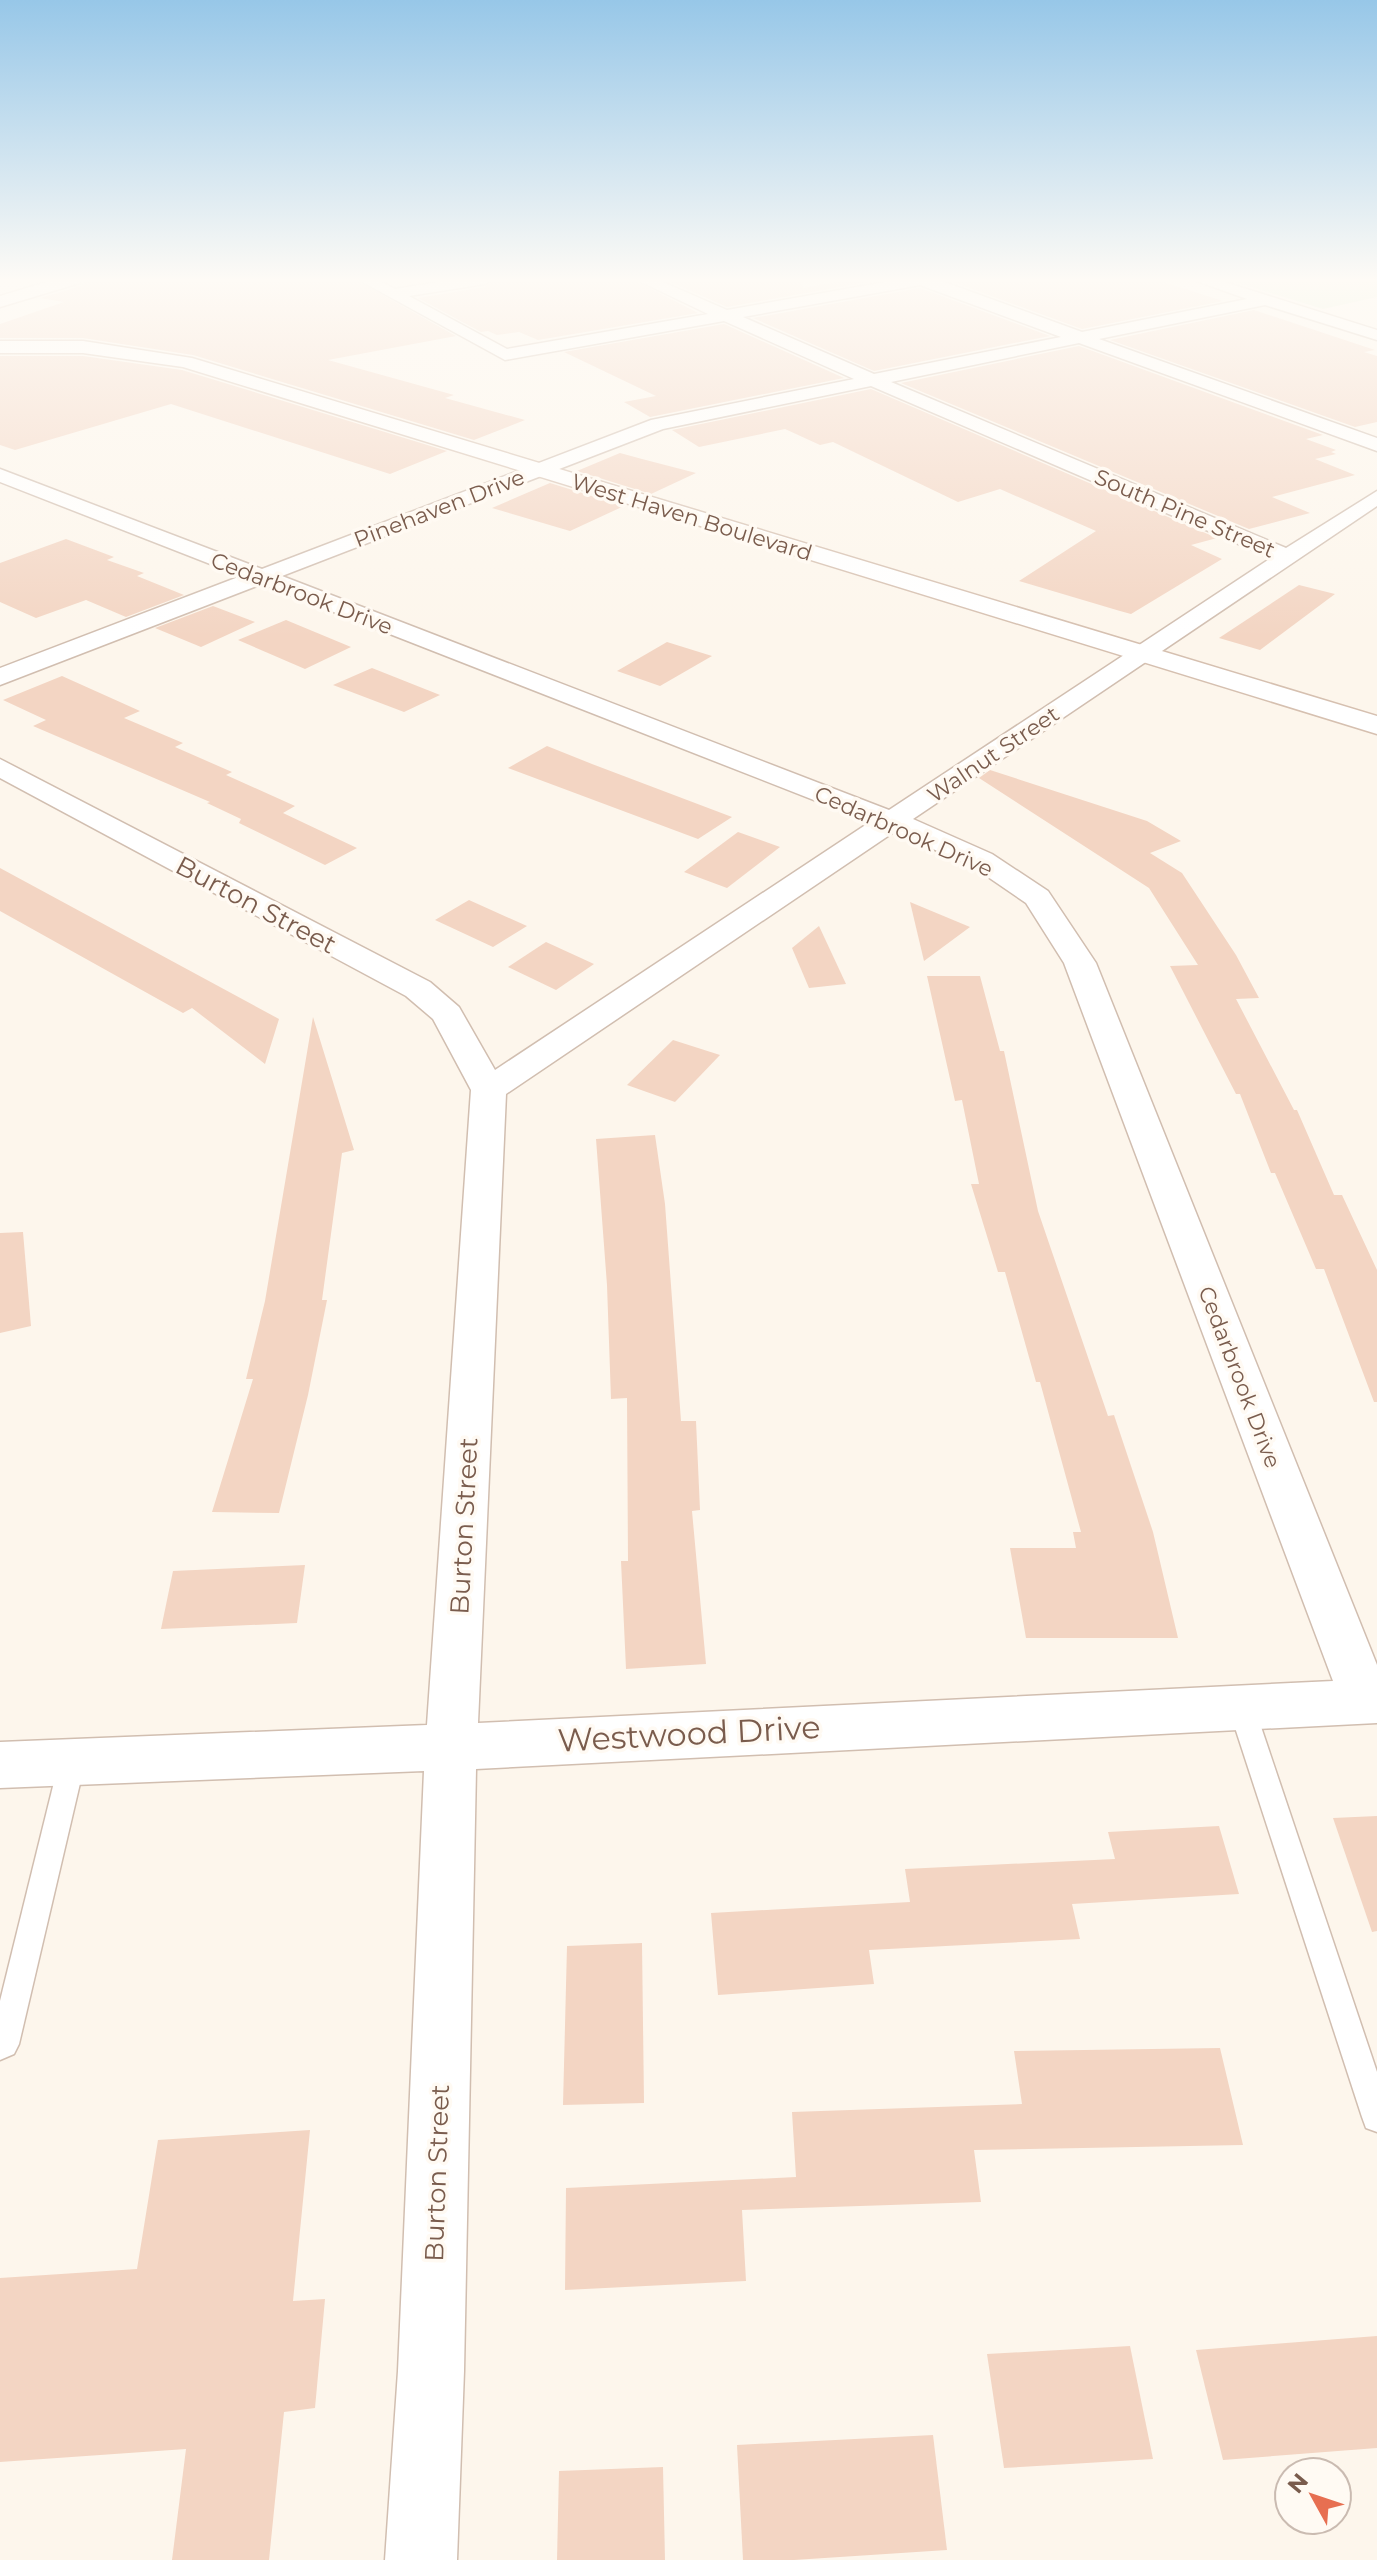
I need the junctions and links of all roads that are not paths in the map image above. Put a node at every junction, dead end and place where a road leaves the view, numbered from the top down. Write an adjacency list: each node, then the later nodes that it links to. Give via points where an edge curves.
1 (305, 398): 6 (street, West Haven Boulevard)
2 (778, 398): 6 (street, Pinehaven Drive, via 658,424)
3 (916, 398): 9 (street, South Pine Street)
4 (1248, 398): 5 (street)
5 (1377, 445)
6 (539, 470): 10 (street, Pinehaven Drive); 11 (street, West Haven Boulevard)
7 (0, 475): 10 (street, Cedarbrook Drive)
8 (1377, 497): 9 (street, Walnut Street)
9 (1286, 556): 11 (street, Walnut Street)
10 (260, 577): 12 (street, Pinehaven Drive); 15 (street, Cedarbrook Drive)
11 (1144, 654): 13 (street, West Haven Boulevard); 15 (street, Walnut Street)
12 (0, 677)
13 (1377, 725)
14 (0, 767): 16 (street, Burton Street, via 418,989 447,1014)
15 (893, 821): 16 (street, Walnut Street); 17 (street, Cedarbrook Drive, via 982,860 1037,897 1080,963)
16 (489, 1090): 19 (street, Burton Street)
17 (1371, 1701): 18 (street, Westwood Drive)
18 (1241, 1706): 19 (street, Westwood Drive); 23 (lane)
19 (451, 1747): 20 (street, Westwood Drive); 24 (street, Burton Street)
20 (72, 1762): 21 (street, Westwood Drive); 22 (lane)
21 (0, 1765)
22 (0, 2045)
23 (1377, 2117)
24 (421, 2560)

